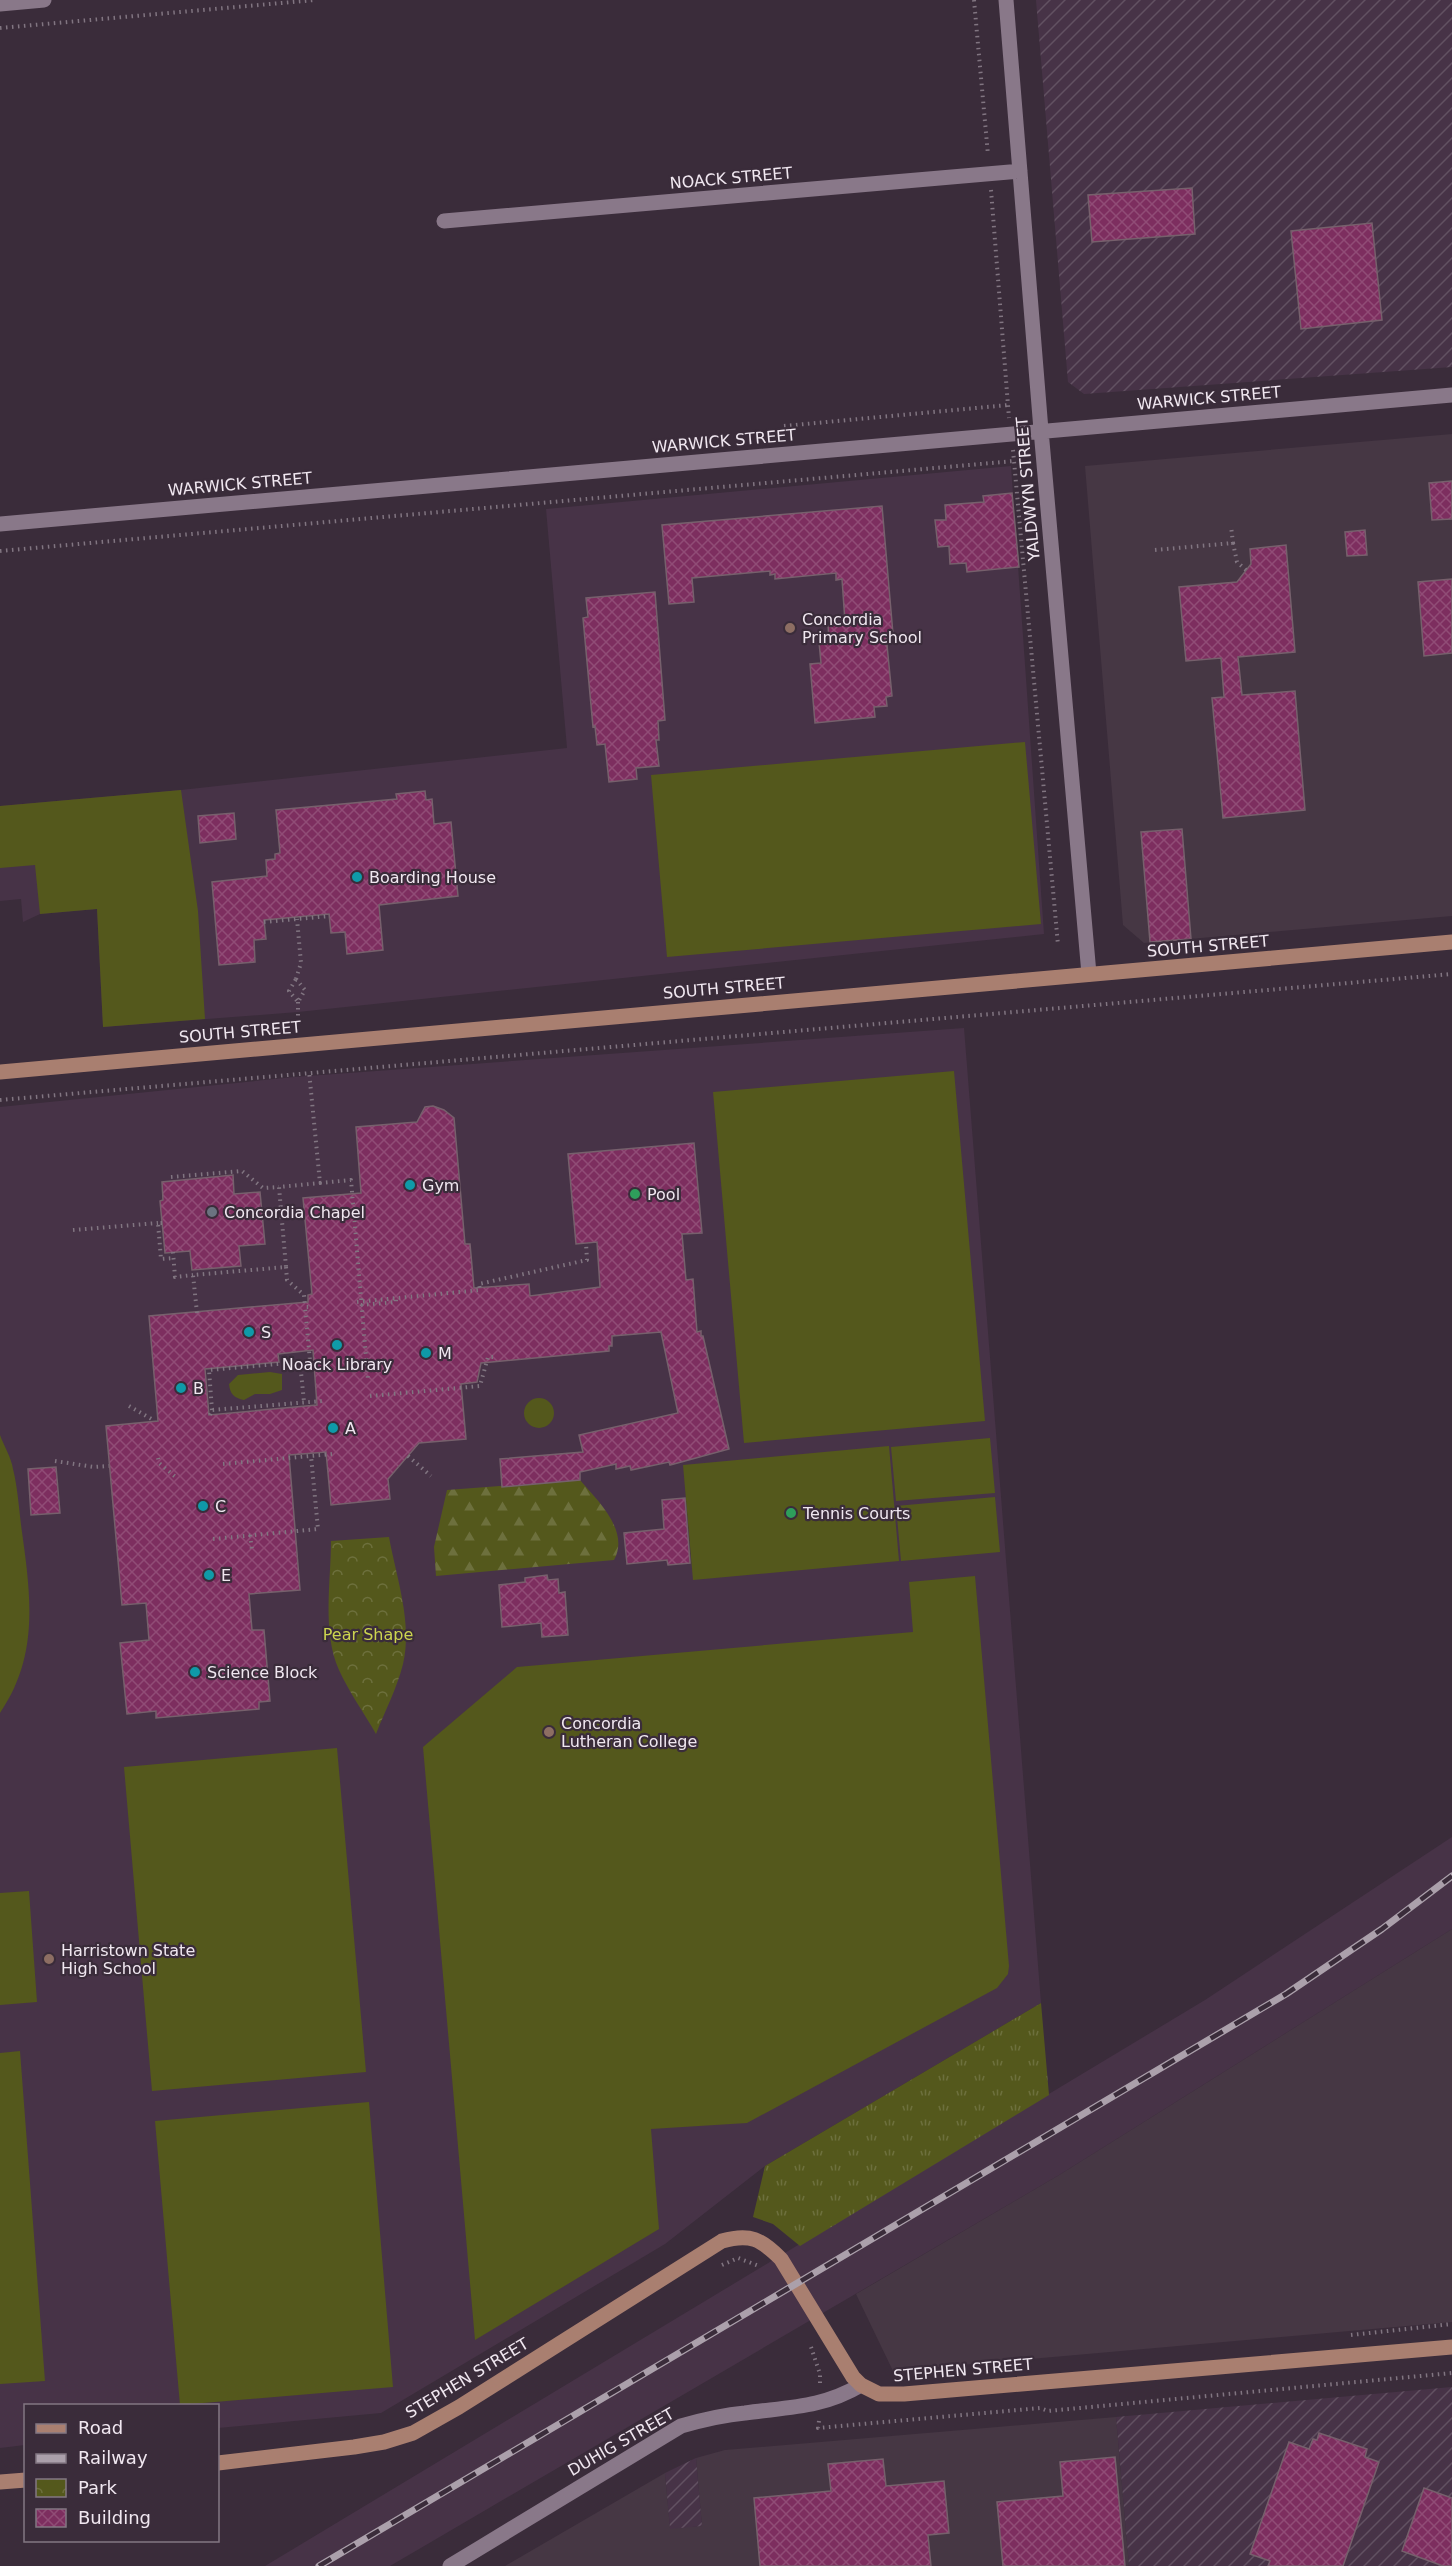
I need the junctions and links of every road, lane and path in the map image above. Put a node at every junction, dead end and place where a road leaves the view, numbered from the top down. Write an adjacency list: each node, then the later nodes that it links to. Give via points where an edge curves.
1 (44, 0): 5 (street)
2 (315, 0): 6 (path)
3 (974, 0): 8 (path)
4 (1006, 0): 7 (street, YALDWYN STREET)
5 (0, 4)
6 (0, 28)
7 (1020, 171): 8 (street, NOACK STREET); 13 (street, YALDWYN STREET)
8 (990, 174): 9 (street, NOACK STREET); 11 (path)
9 (444, 221)
10 (1452, 395): 13 (street, WARWICK STREET)
11 (1008, 405): 12 (path); 14 (path)
12 (784, 426)
13 (1041, 430): 14 (street, WARWICK STREET); 27 (street, YALDWYN STREET)
14 (1011, 433): 15 (path); 16 (street, WARWICK STREET)
15 (1014, 461): 20 (path); 26 (path)
16 (0, 524)
17 (1231, 526): 18 (path)
18 (1233, 543): 19 (path); 21 (path, via 1237,562)
19 (1155, 550)
20 (0, 551)
21 (1246, 570)
22 (330, 916): 23 (path)
23 (297, 919): 24 (path); 29 (path, via 301,963)
24 (264, 922)
25 (1452, 942): 27 (street, SOUTH STREET)
26 (1058, 945)
27 (1089, 974): 33 (street, SOUTH STREET)
28 (1452, 974): 32 (path)
29 (296, 980): 30 (path, via 305,990); 30 (path, via 289,992)
30 (298, 1002): 31 (path)
31 (298, 1023)
32 (309, 1071): 34 (path); 36 (path)
33 (0, 1072)
34 (0, 1100)
35 (171, 1177): 37 (path, via 242,1171 262,1188)
36 (320, 1183): 37 (path); 42 (path, via 351,1180)
37 (279, 1187): 40 (path)
38 (73, 1230): 41 (path, via 160,1223 161,1259 173,1255 175,1276)
39 (586, 1243): 42 (path, via 587,1260 479,1284 480,1290)
40 (286, 1267): 41 (path); 45 (path, via 287,1280 304,1295 307,1307 310,1361)
41 (193, 1275): 43 (path)
42 (359, 1303): 46 (path)
43 (197, 1312)
44 (493, 1357): 47 (path, via 488,1357 480,1386)
45 (300, 1362): 49 (path); 49 (path, via 208,1369 211,1413)
46 (368, 1380)
47 (370, 1396)
48 (322, 1401): 49 (path)
49 (304, 1402)
50 (129, 1406): 51 (path)
51 (155, 1421)
52 (332, 1454): 53 (path)
53 (311, 1456): 57 (path); 61 (path, via 318,1529)
54 (408, 1456): 59 (path)
55 (158, 1460): 60 (path)
56 (55, 1461): 58 (path)
57 (223, 1464)
58 (109, 1466)
59 (431, 1476)
60 (178, 1479)
61 (250, 1535): 62 (path); 63 (path)
62 (213, 1539)
63 (252, 1550)
64 (811, 2344): 68 (path, via 820,2374)
65 (1452, 2347): 67 (street, STEPHEN STREET, via 904,2394 879,2394)
66 (1452, 2373): 68 (path, via 1048,2412 1040,2408 818,2428)
67 (861, 2385): 68 (street, DUHIG STREET); 69 (street, STEPHEN STREET, via 845,2367 781,2259 766,2244 737,2237 722,2241 413,2433 354,2447)
68 (821, 2403): 72 (street, DUHIG STREET, via 709,2418 681,2426)
69 (219, 2463)
70 (24, 2480): 71 (street)
71 (0, 2482)
72 (450, 2566)

